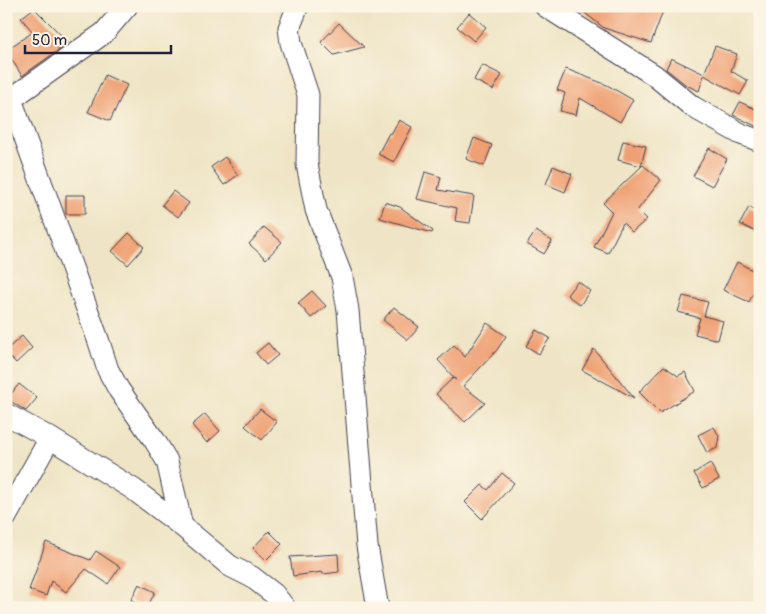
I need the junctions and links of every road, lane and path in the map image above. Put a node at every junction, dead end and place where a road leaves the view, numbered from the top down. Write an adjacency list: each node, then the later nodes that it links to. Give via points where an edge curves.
1 (127, 6): 4 (street, via 104,33)
2 (296, 6): 11 (street, via 289,28 308,95 307,164 316,210 342,277 348,310 367,546)
3 (545, 6): 5 (street, via 654,75 693,107)
4 (9, 99): 9 (street, via 108,370 167,461)
5 (760, 141)
6 (6, 414): 7 (street)
7 (50, 438): 8 (street); 9 (street, via 133,489)
8 (6, 517)
9 (182, 526): 10 (street, via 230,566 252,577 274,594)
10 (285, 608)
11 (378, 608)

